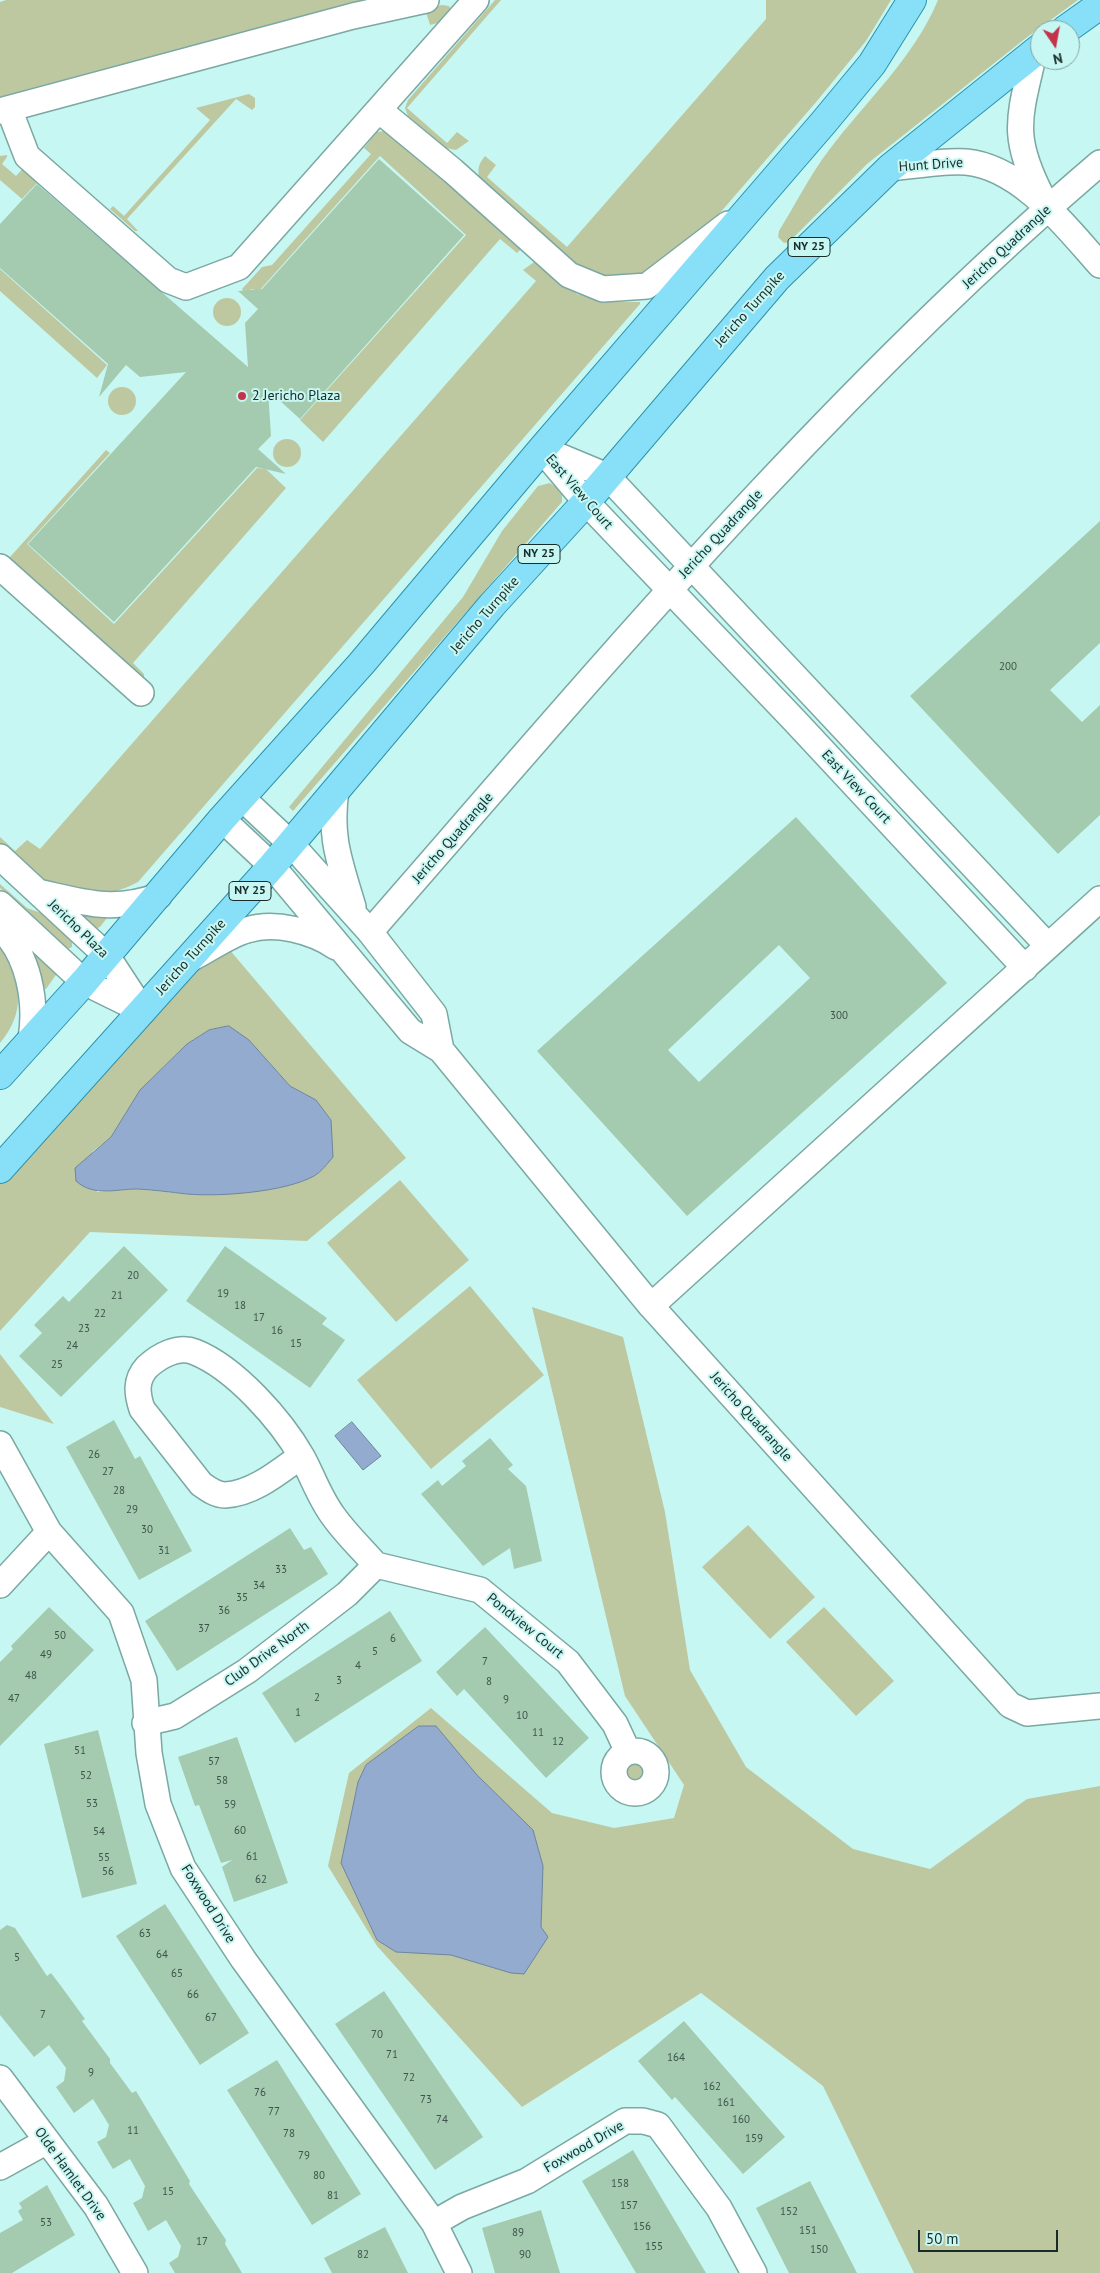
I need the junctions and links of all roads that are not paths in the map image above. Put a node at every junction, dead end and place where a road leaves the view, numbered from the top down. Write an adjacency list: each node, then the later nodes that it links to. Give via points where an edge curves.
1 (426, 0): 8 (street, via 353,16)
2 (476, 0): 9 (street)
3 (912, 0): 12 (main road, via 872,64)
4 (1100, 5): 5 (main road)
5 (1079, 20)
6 (1030, 57): 11 (main road, Jericho Turnpike / NY 25)
7 (1032, 70): 13 (street, Hunt Drive, via 1019,117 1020,143 1028,171)
8 (4, 110): 9 (street, via 27,156 168,280 186,286 240,267)
9 (378, 110): 12 (street, via 453,171 569,275 603,289 647,286)
10 (1100, 163): 13 (street, Jericho Quadrangle)
11 (890, 168): 13 (street, Hunt Drive, via 966,161 1017,182); 16 (main road, Jericho Turnpike / NY 25, via 777,278)
12 (752, 206): 15 (main road)
13 (1048, 208): 14 (street, Hunt Drive); 18 (street, Jericho Quadrangle, via 885,361)
14 (1100, 265)
15 (542, 449): 16 (street, East View Court); 17 (street, East View Court); 23 (main road, via 361,664)
16 (607, 476): 17 (main road, Jericho Turnpike / NY 25); 18 (street, East View Court)
17 (586, 502): 20 (street, East View Court); 22 (main road, Jericho Turnpike / NY 25, via 492,605)
18 (690, 566): 20 (street, Jericho Quadrangle); 34 (street, East View Court)
19 (0, 567): 21 (street)
20 (670, 589): 32 (street, Jericho Quadrangle); 38 (street, East View Court)
21 (141, 693)
22 (336, 790): 25 (main road, Jericho Turnpike / NY 25); 32 (street, Jericho Quadrangle, via 334,842)
23 (242, 798): 24 (main road); 25 (street, Jericho Quadrangle)
24 (222, 819): 27 (street, Jericho Quadrangle); 29 (main road)
25 (291, 844): 27 (main road, Jericho Turnpike / NY 25); 32 (street, Jericho Quadrangle)
26 (0, 857): 28 (street, Jericho Plaza)
27 (272, 866): 35 (street, Jericho Quadrangle); 37 (main road, Jericho Turnpike / NY 25)
28 (40, 892): 29 (street, via 97,906 138,904); 36 (street, Jericho Plaza)
29 (159, 896): 36 (main road)
30 (1100, 899): 34 (street)
31 (0, 904): 39 (street)
32 (363, 923): 42 (street, Jericho Quadrangle, via 434,1014)
33 (0, 928): 41 (street, via 11,938 32,992)
34 (1048, 946): 38 (street)
35 (343, 952): 37 (street, Jericho Quadrangle, via 307,934 277,926 247,930); 42 (street, Jericho Quadrangle, via 410,1031)
36 (107, 956): 39 (main road); 40 (street, Jericho Plaza)
37 (188, 961): 40 (main road, Jericho Turnpike / NY 25)
38 (1025, 968): 45 (street)
39 (84, 982): 40 (street); 41 (main road)
40 (143, 1011): 44 (main road, Jericho Turnpike / NY 25)
41 (31, 1039): 43 (main road)
42 (441, 1050): 45 (street, Jericho Quadrangle)
43 (0, 1075)
44 (0, 1169)
45 (651, 1306): 51 (street, Jericho Quadrangle, via 1010,1705 1027,1713)
46 (1, 1448): 48 (street, Foxwood Drive)
47 (301, 1456): 47 (street, via 264,1406 222,1368 194,1351 176,1350 158,1357 138,1381 137,1396 142,1409 201,1484 214,1492 224,1495 239,1492 268,1480); 49 (street, via 333,1516)
48 (49, 1532): 50 (street); 52 (street, Foxwood Drive, via 121,1613 144,1680)
49 (376, 1566): 52 (street, Club Drive North, via 347,1594 247,1671 175,1716); 53 (street, Pondview Court, via 480,1590 568,1662 615,1724)
50 (0, 1585)
51 (1100, 1706)
52 (145, 1723): 57 (street, Foxwood Drive, via 158,1804 183,1868 242,1959)
53 (628, 1752)
54 (0, 2078): 55 (street, Olde Hamlet Drive)
55 (47, 2141): 56 (street); 58 (street, Olde Hamlet Drive, via 96,2206)
56 (0, 2167)
57 (434, 2223): 59 (street, Foxwood Drive); 60 (street, Foxwood Drive, via 462,2207 527,2181 625,2121 643,2120 658,2125 713,2201)
58 (135, 2273)
59 (459, 2273)
60 (754, 2273)

